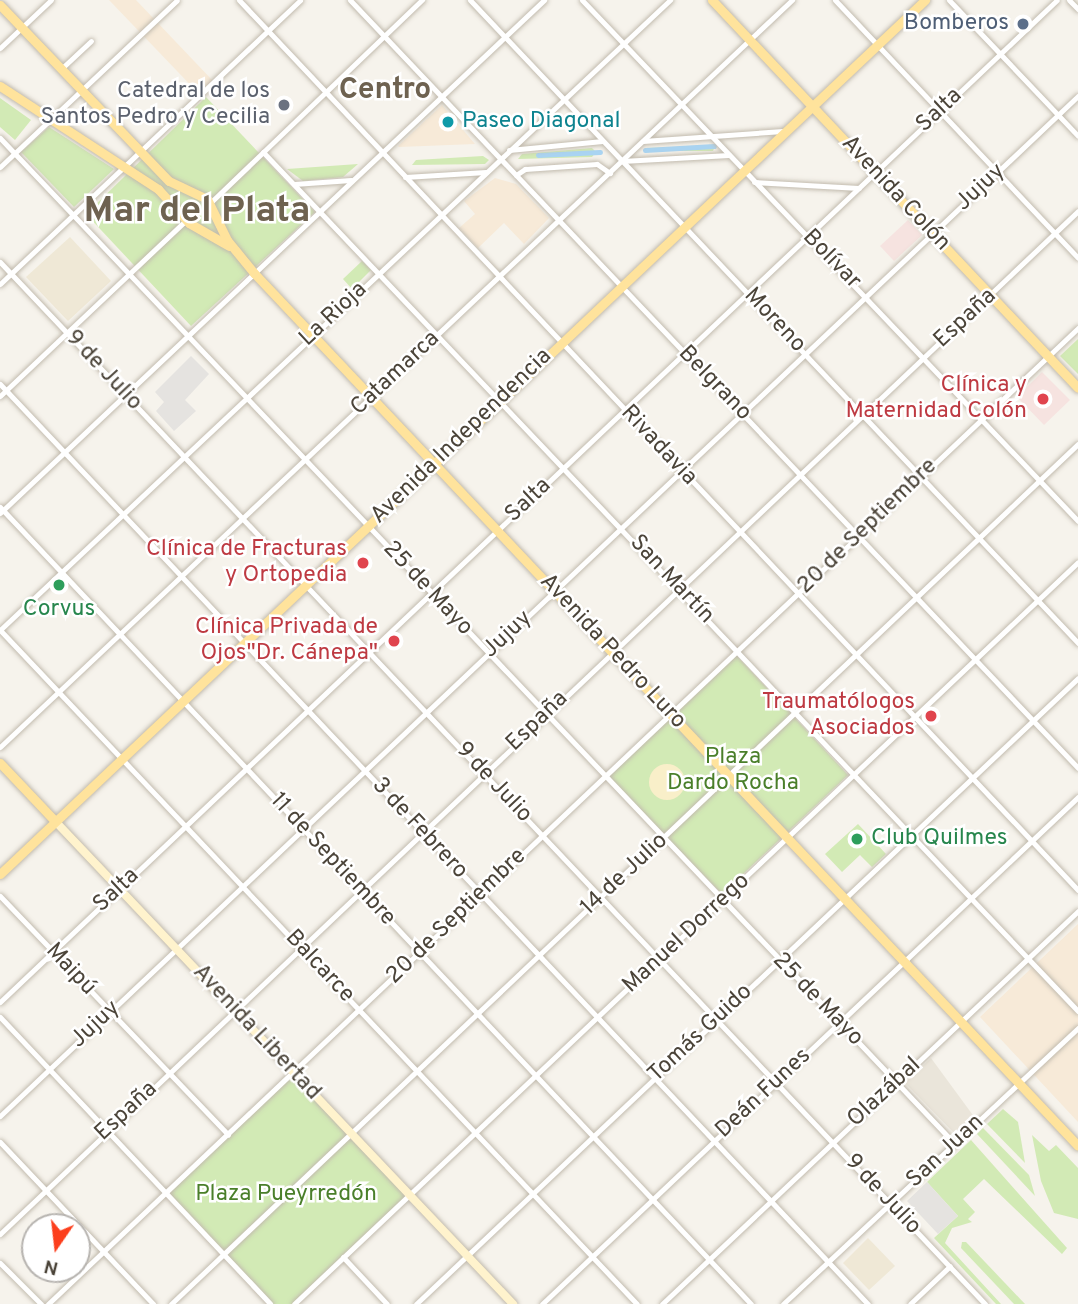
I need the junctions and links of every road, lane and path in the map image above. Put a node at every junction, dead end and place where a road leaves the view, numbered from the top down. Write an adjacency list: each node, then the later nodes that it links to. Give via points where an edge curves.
1 (51, 0): 20 (street)
2 (177, 0): 32 (street)
3 (239, 0): 21 (street, Rivadavia)
4 (300, 0): 21 (street)
5 (350, 0): 22 (street, Belgrano)
6 (422, 0): 22 (street)
7 (470, 0): 23 (street, Moreno)
8 (544, 0): 23 (street)
9 (582, 0): 26 (street, Bolívar)
10 (670, 0): 26 (street, La Rioja)
11 (712, 0): 24 (main road, Avenida Colón)
12 (792, 0): 24 (street, Catamarca)
13 (835, 0): 27 (street)
14 (925, 0): 27 (main road, Avenida Independencia)
15 (949, 0): 29 (street)
16 (1057, 0): 29 (street, Salta)
17 (1069, 0): 19 (street)
18 (0, 5): 20 (main road)
19 (1078, 9)
20 (22, 28): 28 (street); 30 (main road)
21 (268, 31): 33 (street, Rivadavia); 50 (street)
22 (384, 36): 33 (street); 34 (street, Belgrano)
23 (505, 37): 34 (street); 36 (street, Moreno)
24 (750, 40): 37 (street, Catamarca); 38 (main road, Avenida Colón)
25 (91, 41): 30 (street)
26 (624, 43): 36 (street, La Rioja); 37 (street, Bolívar)
27 (877, 45): 38 (main road, Avenida Independencia); 39 (street)
28 (0, 48)
29 (1000, 54): 39 (street, Salta); 40 (street)
30 (61, 69): 32 (main road)
31 (0, 86): 41 (main road, Avenida Pedro Luro)
32 (81, 90): 41 (street); 50 (main road)
33 (325, 92): 51 (street); 52 (street, Rivadavia)
34 (441, 96): 52 (street); 54 (street, Belgrano)
35 (1078, 96): 40 (street, Jujuy)
36 (563, 99): 46 (street, Moreno); 48 (street, La Rioja)
37 (681, 104): 43 (street, Bolívar); 47 (street, Catamarca)
38 (813, 107): 42 (main road, Avenida Independencia); 62 (main road, Avenida Colón)
39 (939, 111): 60 (street); 62 (street, Salta)
40 (1058, 115): 44 (street); 60 (street, Jujuy)
41 (51, 119): 49 (street); 57 (main road, Avenida Pedro Luro)
42 (786, 131): 43 (street); 59 (main road, Avenida Independencia)
43 (712, 136): 47 (street); 53 (street, Bolívar)
44 (1078, 136)
45 (0, 138): 49 (street, 25 de Mayo)
46 (603, 141): 48 (street); 55 (street, Moreno)
47 (643, 141): 55 (street, Catamarca)
48 (509, 150): 54 (street, La Rioja)
49 (15, 152): 56 (street); 75 (street, 25 de Mayo)
50 (139, 152): 57 (street); 66 (main road)
51 (262, 152): 68 (street, San Martín); 72 (street)
52 (382, 152): 64 (street, Rivadavia); 65 (street)
53 (729, 155): 55 (street); 59 (street, Bolívar)
54 (500, 158): 58 (street, La Rioja); 63 (street, Belgrano)
55 (622, 161): 61 (street, Catamarca); 79 (street, Moreno)
56 (0, 167)
57 (124, 167): 70 (main road, Avenida Pedro Luro); 75 (street)
58 (486, 172): 64 (street); 76 (street, La Rioja)
59 (745, 172): 67 (street, Bolívar); 79 (main road, Avenida Independencia)
60 (998, 172): 80 (street, Jujuy); 81 (street)
61 (610, 173): 63 (street, via 597,164 525,169); 78 (street, Catamarca)
62 (875, 173): 69 (street, Salta); 80 (main road, Avenida Colón)
63 (516, 175): 78 (street, Belgrano)
64 (405, 177): 76 (street, Rivadavia)
65 (352, 180): 68 (street); 73 (street)
66 (169, 181): 70 (main road, via 169,190); 71 (main road)
67 (754, 182): 69 (street); 82 (street, Bolívar)
68 (294, 184): 73 (street, San Martín)
69 (859, 188): 82 (street, Salta)
70 (158, 189): 77 (main road, Avenida Pedro Luro)
71 (198, 196): 72 (main road); 77 (main road, via 185,203)
72 (211, 205): 77 (main road, via 206,223); 83 (main road, Avenida Pedro Luro)
73 (320, 211): 86 (street); 87 (street, San Martín)
74 (1078, 211): 81 (street, España)
75 (74, 215): 88 (street); 89 (street, 25 de Mayo)
76 (440, 215): 87 (street, La Rioja); 90 (street, Rivadavia)
77 (188, 221): 83 (main road, Avenida Pedro Luro); 89 (street)
78 (559, 221): 90 (street, Catamarca); 92 (street, Belgrano)
79 (684, 227): 92 (main road, Avenida Independencia); 93 (street, Moreno)
80 (933, 234): 94 (main road, Avenida Colón); 95 (street, Jujuy)
81 (1055, 234): 84 (street); 94 (street, España)
82 (808, 236): 93 (street, Salta); 95 (street, Bolívar)
83 (233, 249): 86 (main road, Avenida Pedro Luro)
84 (1078, 258)
85 (0, 262): 88 (street, 9 de Julio)
86 (254, 272): 98 (main road, Avenida Pedro Luro); 100 (street)
87 (379, 273): 98 (street, La Rioja); 99 (street, San Martín)
88 (11, 274): 91 (street); 97 (street, 9 de Julio)
89 (131, 275): 97 (street); 100 (street, 25 de Mayo)
90 (499, 277): 99 (street, Catamarca); 101 (street, Rivadavia)
91 (0, 284)
92 (621, 286): 101 (main road, Avenida Independencia); 102 (street, Belgrano)
93 (747, 293): 102 (street, Salta); 103 (street, Moreno)
94 (991, 295): 104 (main road, Avenida Colón); 105 (street, España)
95 (866, 297): 103 (street, Jujuy); 105 (street, Bolívar)
96 (1078, 328): 104 (street, 20 de Septiembre)
97 (68, 334): 108 (street); 109 (street, 9 de Julio)
98 (313, 334): 111 (main road, Avenida Pedro Luro); 112 (street, La Rioja)
99 (439, 335): 111 (street, Catamarca); 113 (street, San Martín)
100 (187, 336): 109 (street); 112 (street, 25 de Mayo)
101 (561, 343): 113 (main road, Avenida Independencia); 114 (street, Rivadavia)
102 (684, 353): 114 (street, Salta); 115 (street, Belgrano)
103 (805, 354): 115 (street, Jujuy); 116 (street, Moreno)
104 (1048, 356): 107 (main road, Avenida Colón); 117 (street, 20 de Septiembre)
105 (924, 358): 116 (street, España); 117 (street, Bolívar)
106 (0, 384): 108 (street, 3 de Febrero)
107 (1078, 388)
108 (6, 390): 110 (street); 119 (street, 3 de Febrero)
109 (125, 395): 119 (street); 120 (street, 9 de Julio)
110 (0, 396)
111 (372, 396): 121 (street, Catamarca); 122 (main road, Avenida Pedro Luro)
112 (247, 397): 120 (street, La Rioja); 121 (street, 25 de Mayo)
113 (501, 400): 122 (main road, Avenida Independencia); 123 (street, San Martín)
114 (624, 410): 123 (street, Salta); 124 (street, Rivadavia)
115 (742, 414): 124 (street, Jujuy); 125 (street, Belgrano)
116 (863, 416): 125 (street, España); 126 (street, Moreno)
117 (981, 419): 126 (street, 20 de Septiembre); 127 (street, Bolívar)
118 (1078, 444): 127 (street, 14 de Julio)
119 (64, 452): 128 (street); 129 (street, 3 de Febrero)
120 (183, 457): 129 (street, La Rioja); 130 (street, 9 de Julio)
121 (305, 458): 130 (street, Catamarca); 132 (street, 25 de Mayo)
122 (435, 463): 132 (main road, Avenida Independencia); 134 (main road, Avenida Pedro Luro)
123 (564, 467): 133 (street, San Martín); 134 (street, Salta)
124 (682, 471): 133 (street, Jujuy); 135 (street, Rivadavia)
125 (801, 475): 135 (street, España); 136 (street, Belgrano)
126 (920, 476): 136 (street, 20 de Septiembre); 137 (street, Moreno)
127 (1040, 481): 131 (street, Bolívar); 137 (street, 14 de Julio)
128 (1, 510): 139 (street, 11 de Septiembre)
129 (123, 514): 139 (street, La Rioja); 140 (street, 3 de Febrero)
130 (242, 518): 140 (street, Catamarca); 141 (street, 9 de Julio)
131 (1078, 521)
132 (368, 526): 141 (main road, Avenida Independencia); 144 (street, 25 de Mayo)
133 (621, 528): 142 (street, San Martín); 143 (street, Jujuy)
134 (498, 530): 143 (main road, Avenida Pedro Luro); 144 (street, Salta)
135 (739, 532): 142 (street, España); 145 (street, Rivadavia)
136 (858, 536): 145 (street, 20 de Septiembre); 146 (street, Belgrano)
137 (979, 539): 146 (street, 14 de Julio); 147 (street, Moreno)
138 (1078, 562): 147 (street, Manuel Dorrego)
139 (62, 572): 148 (street, La Rioja); 149 (street, 11 de Septiembre)
140 (181, 576): 149 (street, Catamarca); 151 (street, 3 de Febrero)
141 (306, 586): 151 (main road, Avenida Independencia); 154 (street, 9 de Julio)
142 (679, 589): 152 (street, San Martín); 153 (street, España)
143 (555, 591): 153 (main road, Avenida Pedro Luro); 155 (street, Jujuy)
144 (431, 593): 154 (street, Salta); 155 (street, 25 de Mayo)
145 (797, 593): 152 (street, 20 de Septiembre); 156 (street, Rivadavia)
146 (917, 599): 156 (street, 14 de Julio); 157 (street, Belgrano)
147 (1038, 601): 150 (street, Moreno); 157 (street, Manuel Dorrego)
148 (0, 630): 159 (street, Balcarce)
149 (120, 633): 159 (street, Catamarca); 160 (street, 11 de Septiembre)
150 (1078, 643)
151 (245, 644): 160 (main road, Avenida Independencia); 161 (street, 3 de Febrero)
152 (737, 650): 163 (street, San Martín); 165 (street, 20 de Septiembre)
153 (612, 651): 164 (street, España); 165 (main road, Avenida Pedro Luro)
154 (369, 653): 161 (street, Salta); 162 (street, 9 de Julio)
155 (488, 653): 162 (street, Jujuy); 164 (street, 25 de Mayo)
156 (857, 656): 163 (street, 14 de Julio); 166 (street, Rivadavia)
157 (976, 660): 166 (street, Manuel Dorrego); 167 (street, Belgrano)
158 (1078, 678): 167 (street, Tomás Guido)
159 (58, 692): 168 (street, Catamarca); 169 (street, Balcarce)
160 (184, 701): 169 (main road, Avenida Independencia); 172 (street, 11 de Septiembre)
161 (307, 710): 172 (street, Salta); 173 (street, 3 de Febrero)
162 (426, 713): 173 (street, Jujuy); 174 (street, 9 de Julio)
163 (796, 713): 175 (street, San Martín); 176 (street, 14 de Julio)
164 (545, 714): 174 (street, España); 177 (street, 25 de Mayo)
165 (671, 714): 176 (main road, Avenida Pedro Luro); 177 (street, 20 de Septiembre)
166 (915, 718): 175 (street, Manuel Dorrego); 178 (street, Rivadavia)
167 (1033, 721): 171 (street, Belgrano); 178 (street, Tomás Guido)
168 (0, 747)
169 (122, 759): 180 (main road, Avenida Independencia); 181 (street, Balcarce)
170 (0, 763): 180 (main road, Avenida Libertad)
171 (1078, 768)
172 (246, 769): 181 (street, Salta); 182 (street, 11 de Septiembre)
173 (365, 771): 182 (street, Jujuy); 183 (street, 3 de Febrero)
174 (484, 774): 183 (street, España); 184 (street, 9 de Julio)
175 (855, 775): 185 (street, San Martín); 186 (street, Manuel Dorrego)
176 (729, 776): 186 (main road, Avenida Pedro Luro); 187 (street, 14 de Julio)
177 (604, 777): 184 (street, 20 de Septiembre); 187 (street, 25 de Mayo)
178 (972, 778): 185 (street, Tomás Guido); 188 (street, Rivadavia)
179 (1078, 797): 188 (street, Deán Funes)
180 (55, 821): 189 (main road, Avenida Independencia); 191 (main road, Avenida Libertad)
181 (186, 826): 190 (street, Balcarce); 191 (street, Salta)
182 (303, 829): 190 (street, Jujuy); 193 (street, 11 de Septiembre)
183 (423, 833): 193 (street, España); 194 (street, 3 de Febrero)
184 (542, 836): 194 (street, 20 de Septiembre); 196 (street, 9 de Julio)
185 (912, 836): 197 (street, San Martín); 198 (street, Tomás Guido)
186 (788, 838): 198 (main road, Avenida Pedro Luro); 199 (street, Manuel Dorrego)
187 (663, 839): 196 (street, 14 de Julio); 199 (street, 25 de Mayo)
188 (1032, 841): 192 (street, Rivadavia); 197 (street, Deán Funes)
189 (0, 874)
190 (242, 886): 201 (street, Jujuy); 202 (street, Balcarce)
191 (119, 888): 201 (main road, Avenida Libertad); 203 (street, Salta)
192 (1078, 890)
193 (361, 891): 202 (street, España); 204 (street, 11 de Septiembre)
194 (481, 894): 204 (street, 20 de Septiembre); 205 (street, 3 de Febrero)
195 (0, 896): 203 (street, Maipú)
196 (601, 897): 205 (street, 14 de Julio); 207 (street, 9 de Julio)
197 (971, 898): 206 (street, San Martín); 209 (street, Deán Funes)
198 (846, 900): 208 (street, Tomás Guido); 209 (main road, Avenida Pedro Luro)
199 (722, 901): 207 (street, Manuel Dorrego); 208 (street, 25 de Mayo)
200 (1078, 911): 206 (street, Olazábal)
201 (176, 949): 212 (main road, Avenida Libertad); 214 (street, Jujuy)
202 (301, 949): 211 (street, Balcarce); 212 (street, España)
203 (52, 951): 210 (street, Salta); 214 (street, Maipú)
204 (420, 953): 211 (street, 20 de Septiembre); 215 (street, 11 de Septiembre)
205 (539, 956): 215 (street, 14 de Julio); 217 (street, 3 de Febrero)
206 (1028, 958): 213 (street, San Martín); 219 (street, Olazábal)
207 (659, 959): 217 (street, Manuel Dorrego); 218 (street, 9 de Julio)
208 (779, 960): 218 (street, Tomás Guido); 220 (street, 25 de Mayo)
209 (904, 961): 219 (main road, Avenida Pedro Luro); 220 (street, Deán Funes)
210 (0, 1002)
211 (360, 1010): 223 (street, Balcarce); 224 (street, 20 de Septiembre)
212 (235, 1011): 224 (main road, Avenida Libertad); 225 (street, España)
213 (1078, 1011)
214 (109, 1012): 222 (street, Jujuy); 225 (street, Maipú)
215 (478, 1014): 223 (street, 14 de Julio); 226 (street, 11 de Septiembre)
216 (0, 1017): 222 (street)
217 (597, 1018): 226 (street, Manuel Dorrego); 227 (street, 3 de Febrero)
218 (716, 1020): 227 (street, Tomás Guido); 228 (street, 9 de Julio)
219 (961, 1022): 229 (street, Olazábal); 230 (main road, Avenida Pedro Luro)
220 (839, 1023): 228 (street, Deán Funes); 229 (street, 25 de Mayo)
221 (1078, 1028): 230 (street, San Juan)
222 (49, 1069): 231 (street, Jujuy); 232 (street)
223 (417, 1071): 233 (street, Balcarce); 234 (street, 14 de Julio)
224 (294, 1073): 234 (main road, Avenida Libertad); 235 (street, 20 de Septiembre)
225 (169, 1074): 232 (street, España); 235 (street, Maipú)
226 (536, 1075): 233 (street, Manuel Dorrego); 236 (street, 11 de Septiembre)
227 (654, 1078): 236 (street, Tomás Guido); 237 (street, 3 de Febrero)
228 (776, 1083): 237 (street, Deán Funes); 239 (street, 9 de Julio)
229 (896, 1083): 239 (street, Olazábal); 240 (street, 25 de Mayo)
230 (1019, 1084): 240 (street, San Juan); 241 (main road, Avenida Pedro Luro)
231 (0, 1116)
232 (107, 1131): 242 (street, España); 243 (street)
233 (475, 1132): 244 (street, Balcarce); 245 (street, Manuel Dorrego)
234 (351, 1133): 245 (main road, Avenida Libertad); 251 (street, 14 de Julio)
235 (228, 1135): 243 (street, 20 de Septiembre)
236 (593, 1136): 244 (street, Tomás Guido); 246 (street, 11 de Septiembre)
237 (714, 1141): 246 (street, Deán Funes); 247 (street, 3 de Febrero)
238 (0, 1142): 242 (street)
239 (833, 1143): 247 (street, Olazábal); 248 (street, 9 de Julio)
240 (955, 1144): 248 (street, San Juan)
241 (1078, 1146)
242 (46, 1189): 249 (street, España); 250 (street)
243 (165, 1193): 250 (street, 20 de Septiembre); 251 (street)
244 (533, 1193): 252 (street, Tomás Guido); 253 (street, Balcarce)
245 (409, 1194): 252 (main road, Avenida Libertad); 254 (street, Manuel Dorrego)
246 (654, 1199): 253 (street, Deán Funes); 255 (street, 11 de Septiembre)
247 (770, 1201): 255 (street, Olazábal); 256 (street, 3 de Febrero)
248 (891, 1204): 256 (street, San Juan); 258 (street, 9 de Julio)
249 (0, 1234)
250 (104, 1252): 260 (street, 20 de Septiembre); 261 (street)
251 (223, 1254): 262 (street, 14 de Julio); 263 (street)
252 (467, 1256): 266 (street, Tomás Guido); 267 (main road, Avenida Libertad)
253 (592, 1256): 268 (street, Deán Funes); 269 (street, Balcarce)
254 (344, 1257): 264 (street, Manuel Dorrego); 265 (street)
255 (709, 1259): 270 (street, Olazábal); 271 (street, 11 de Septiembre)
256 (828, 1262): 272 (street, San Juan); 273 (street, 3 de Febrero)
257 (0, 1263): 259 (street)
258 (950, 1266): 274 (street); 275 (street, 9 de Julio)
259 (41, 1304)
260 (48, 1304)
261 (153, 1304)
262 (171, 1304)
263 (270, 1304)
264 (294, 1304)
265 (387, 1304)
266 (416, 1304)
267 (513, 1304)
268 (542, 1304)
269 (638, 1304)
270 (662, 1304)
271 (751, 1304)
272 (783, 1304)
273 (868, 1304)
274 (911, 1304)
275 (985, 1304)

